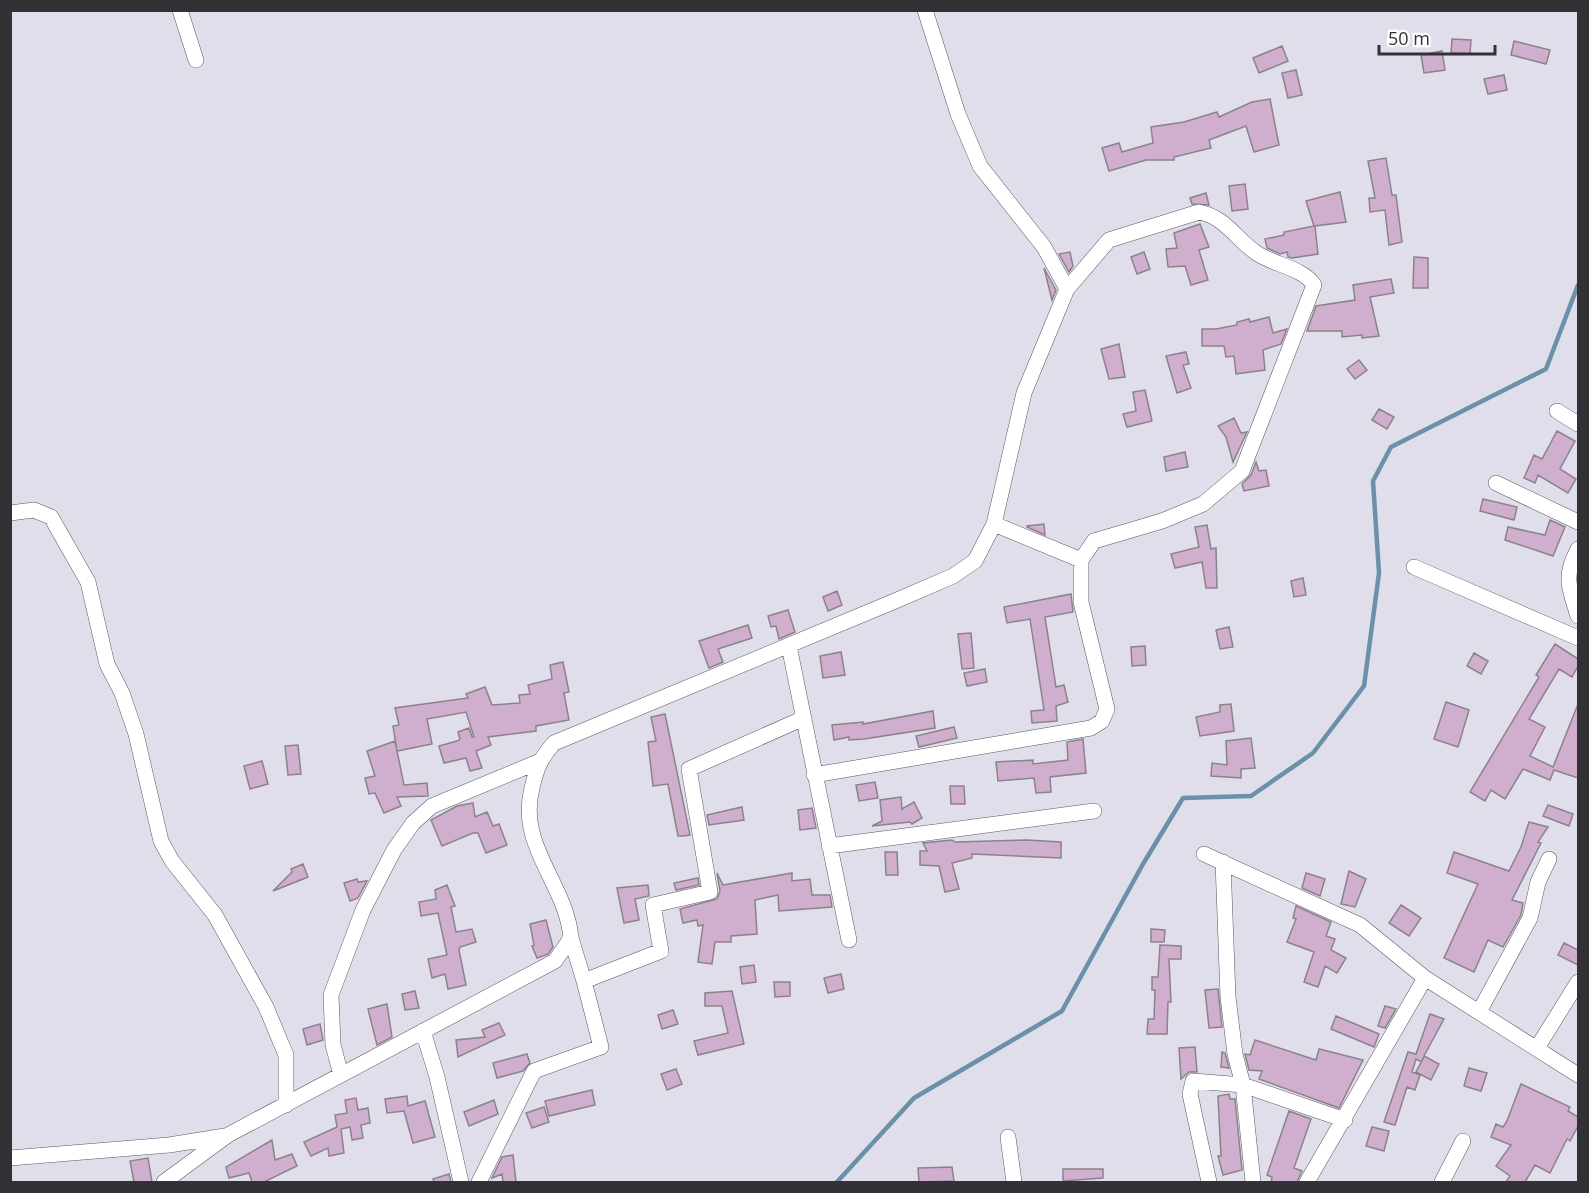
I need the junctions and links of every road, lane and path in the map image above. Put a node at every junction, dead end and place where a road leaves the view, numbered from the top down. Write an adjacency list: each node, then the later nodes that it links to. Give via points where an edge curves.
1 (180, 10): 3 (street)
2 (925, 10): 4 (street, via 958,114 981,166 1044,247)
3 (196, 60)
4 (1067, 289): 10 (street, via 1024,393); 12 (street, via 1109,240 1199,212 1214,214 1256,253 1308,276 1314,285 1242,471 1203,504 1094,541)
5 (1557, 411): 6 (street)
6 (1578, 424)
7 (1496, 483): 9 (street)
8 (10, 513): 36 (street, via 34,510 51,517 87,582 107,664 136,734 161,841 214,915 266,1006 286,1055)
9 (1578, 522)
10 (994, 524): 12 (street); 16 (street, via 975,561 953,576)
11 (1578, 549): 14 (street, via 1569,568 1568,582)
12 (1081, 560): 19 (street, via 1082,602 1107,709 1102,721 1090,728)
13 (1414, 567): 15 (street)
14 (1578, 615)
15 (1578, 638)
16 (789, 646): 17 (street); 18 (street, via 554,743)
17 (804, 718): 19 (street); 28 (street, via 689,769 710,892 653,905 661,951)
18 (538, 762): 25 (street, via 526,808 535,846 569,917); 33 (street, via 432,806 413,823 394,850 363,910 331,995 333,1045)
19 (814, 775): 21 (street)
20 (1094, 811): 21 (street)
21 (830, 846): 26 (street)
22 (1204, 854): 24 (street)
23 (1549, 860): 30 (street, via 1538,882 1530,918)
24 (1223, 862): 27 (street, via 1360,925); 35 (street, via 1228,997)
25 (571, 938): 28 (street); 31 (street, via 555,961)
26 (849, 940)
27 (1425, 978): 30 (street); 37 (street)
28 (584, 981): 44 (street, via 601,1047 534,1071)
29 (1578, 982): 32 (street)
30 (1479, 1012): 32 (street)
31 (423, 1031): 33 (street); 43 (street)
32 (1537, 1048): 34 (street)
33 (341, 1075): 36 (street)
34 (1578, 1075)
35 (1243, 1085): 37 (street); 46 (street, via 1193,1081 1190,1094); 47 (street)
36 (286, 1105): 38 (street)
37 (1345, 1120): 48 (street)
38 (228, 1135): 41 (street, via 169,1145); 42 (street)
39 (1008, 1137): 45 (street)
40 (1463, 1141): 49 (street)
41 (10, 1158)
42 (164, 1182)
43 (461, 1182)
44 (479, 1182)
45 (1014, 1182)
46 (1209, 1182)
47 (1253, 1182)
48 (1307, 1182)
49 (1442, 1182)

